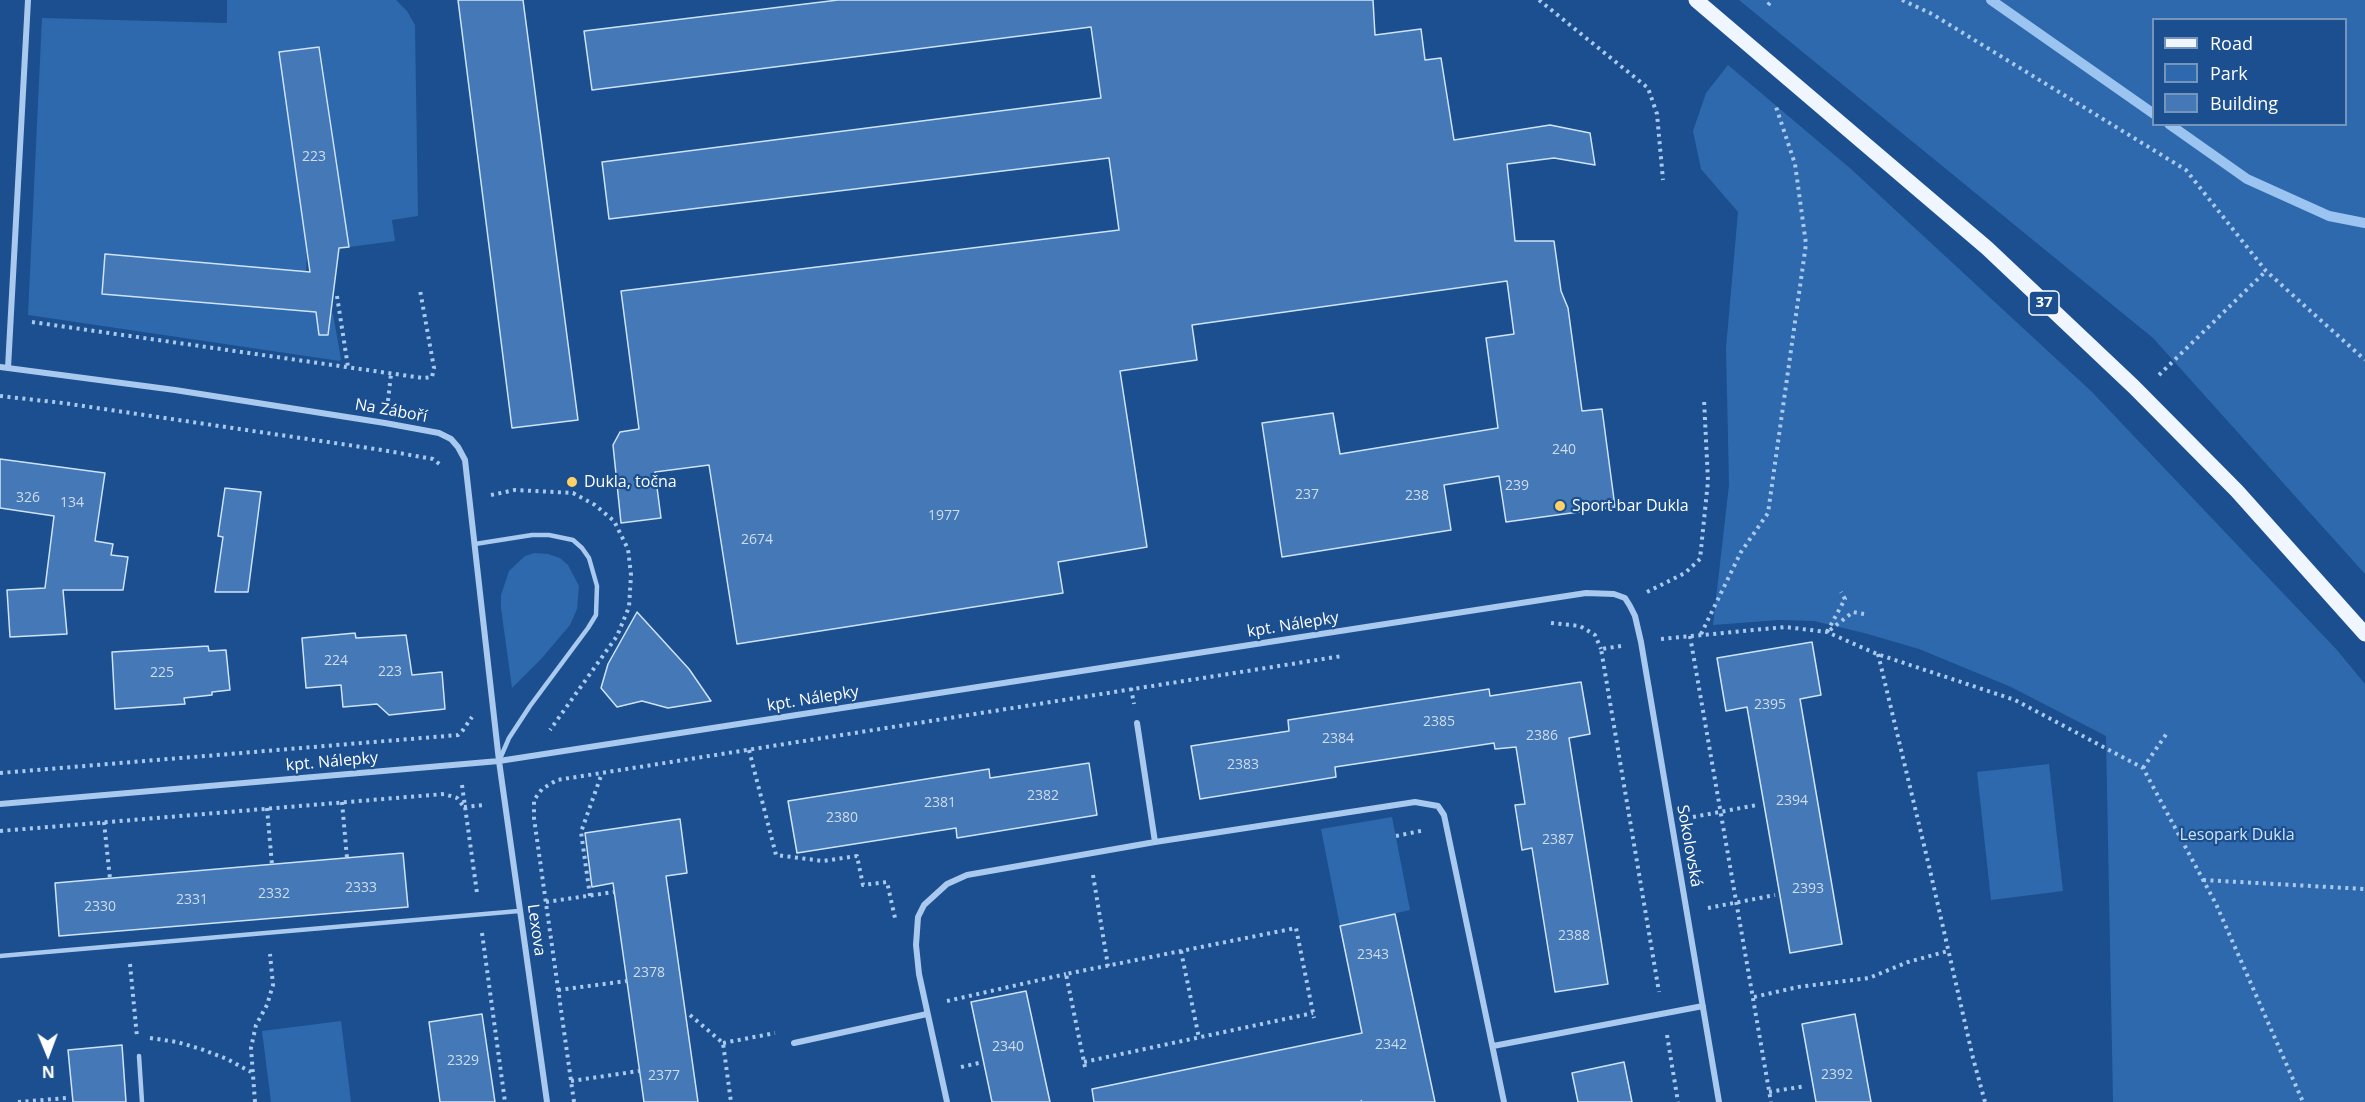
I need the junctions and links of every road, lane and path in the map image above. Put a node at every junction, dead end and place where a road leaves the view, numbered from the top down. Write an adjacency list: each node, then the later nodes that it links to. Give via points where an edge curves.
1 (27, 0): 12 (street)
2 (1539, 0): 8 (path, via 1648,88 1657,114)
3 (1696, 0): 17 (main road, 37, via 1986,248)
4 (1772, 0): 6 (path)
5 (1902, 0): 9 (path, via 1932,14 2186,170)
6 (1768, 5)
7 (1776, 107): 27 (path, via 1795,164 1806,244 1768,513 1741,552)
8 (1663, 180)
9 (2266, 271): 13 (path); 17 (path)
10 (420, 290): 15 (path, via 434,368 432,377)
11 (337, 296): 15 (path)
12 (11, 319): 15 (path); 16 (street)
13 (2365, 360)
14 (0, 367): 16 (street, Na Záboří)
15 (348, 367)
16 (8, 368): 21 (street, Na Záboří, via 175,390 439,433 451,440 465,460)
17 (2140, 394): 28 (main road, 37, via 2237,491)
18 (0, 396): 20 (path, via 416,455 433,459)
19 (1704, 399): 23 (path, via 1708,481 1700,559 1684,573)
20 (445, 472)
21 (475, 544): 40 (street, Na Záboří); 40 (lane, via 532,535 573,540 589,558 597,586 596,615 523,715)
22 (1841, 592): 26 (path, via 1845,599)
23 (1626, 600): 30 (street, Sokolovská, via 1635,616); 34 (street, kpt. Nálepky, via 1603,592 1586,592)
24 (1864, 614): 26 (path, via 1852,612)
25 (1548, 624): 31 (path, via 1580,626 1594,635)
26 (1827, 632): 27 (path, via 1785,627); 33 (path)
27 (1701, 634): 29 (path)
28 (2365, 634)
29 (1690, 636): 30 (path); 48 (path)
30 (1641, 642): 31 (path); 49 (street, Sokolovská)
31 (1601, 649): 80 (path)
32 (1352, 654): 35 (path)
33 (1878, 654): 41 (path, via 2016,700); 71 (path)
34 (1127, 664): 35 (path); 40 (street, kpt. Nálepky)
35 (1132, 690): 37 (path); 39 (path)
36 (473, 713): 43 (path, via 458,735)
37 (1137, 723): 52 (street)
38 (2167, 734): 41 (path)
39 (749, 750): 42 (path); 67 (path, via 776,855 823,861 857,856 863,885 887,882)
40 (499, 761): 45 (street, kpt. Nálepky); 64 (street, Lexova)
41 (2143, 768): 57 (path)
42 (602, 772): 61 (path, via 580,831); 63 (path, via 557,780 542,789 534,800)
43 (0, 773)
44 (342, 802): 47 (path); 53 (path); 66 (path, via 444,794 457,798 464,807)
45 (0, 804)
46 (1757, 805): 48 (path)
47 (267, 808): 50 (path); 54 (path)
48 (1722, 812): 49 (path); 62 (path)
49 (1671, 821): 65 (street, Sokolovská)
50 (104, 822): 51 (path); 56 (path)
51 (0, 831)
52 (1155, 842): 78 (street, via 968,874 947,884 924,905 918,917 916,945); 88 (street, via 1394,804 1425,802 1438,806 1444,815)
53 (347, 858)
54 (272, 865)
55 (1092, 872): 73 (path)
56 (110, 879)
57 (2203, 880): 58 (path); 109 (path)
58 (2365, 890)
59 (614, 892): 61 (path)
60 (1775, 895): 62 (path)
61 (590, 896): 63 (path)
62 (1736, 902): 65 (path); 77 (path)
63 (546, 903): 76 (path)
64 (519, 911): 66 (lane); 100 (street, Lexova)
65 (1687, 913): 79 (street, Sokolovská)
66 (480, 915): 68 (lane); 99 (path)
67 (897, 927)
68 (268, 932): 69 (lane); 91 (path, via 273,985 256,1025)
69 (129, 946): 72 (lane); 85 (path)
70 (1181, 950): 73 (path); 84 (path); 84 (path, via 1296,928 1314,1016)
71 (1948, 951): 77 (path, via 1869,978); 108 (path)
72 (0, 956)
73 (1108, 966): 74 (path)
74 (1066, 974): 78 (path); 84 (path, via 1084,1064)
75 (627, 981): 76 (path)
76 (558, 990): 92 (path)
77 (1754, 997): 94 (path)
78 (926, 1006): 81 (street)
79 (1703, 1006): 80 (street); 106 (street, Sokolovská)
80 (1663, 1013): 88 (street); 105 (path)
81 (927, 1014): 87 (street); 103 (street)
82 (690, 1015): 86 (path)
83 (780, 1032): 86 (path)
84 (1199, 1038)
85 (137, 1039): 89 (path); 91 (path, via 156,1037 177,1042 227,1059)
86 (723, 1043): 102 (path)
87 (794, 1043)
88 (1493, 1046): 104 (street)
89 (139, 1056): 97 (lane)
90 (639, 1071): 92 (path)
91 (251, 1072): 98 (path)
92 (571, 1081): 101 (path)
93 (1806, 1086): 94 (path)
94 (1769, 1092): 107 (path)
95 (66, 1098): 96 (path)
96 (18, 1102)
97 (142, 1102)
98 (255, 1102)
99 (506, 1102)
100 (547, 1102)
101 (574, 1102)
102 (731, 1102)
103 (947, 1102)
104 (1504, 1102)
105 (1678, 1102)
106 (1719, 1102)
107 (1771, 1102)
108 (1985, 1102)
109 (2302, 1102)

